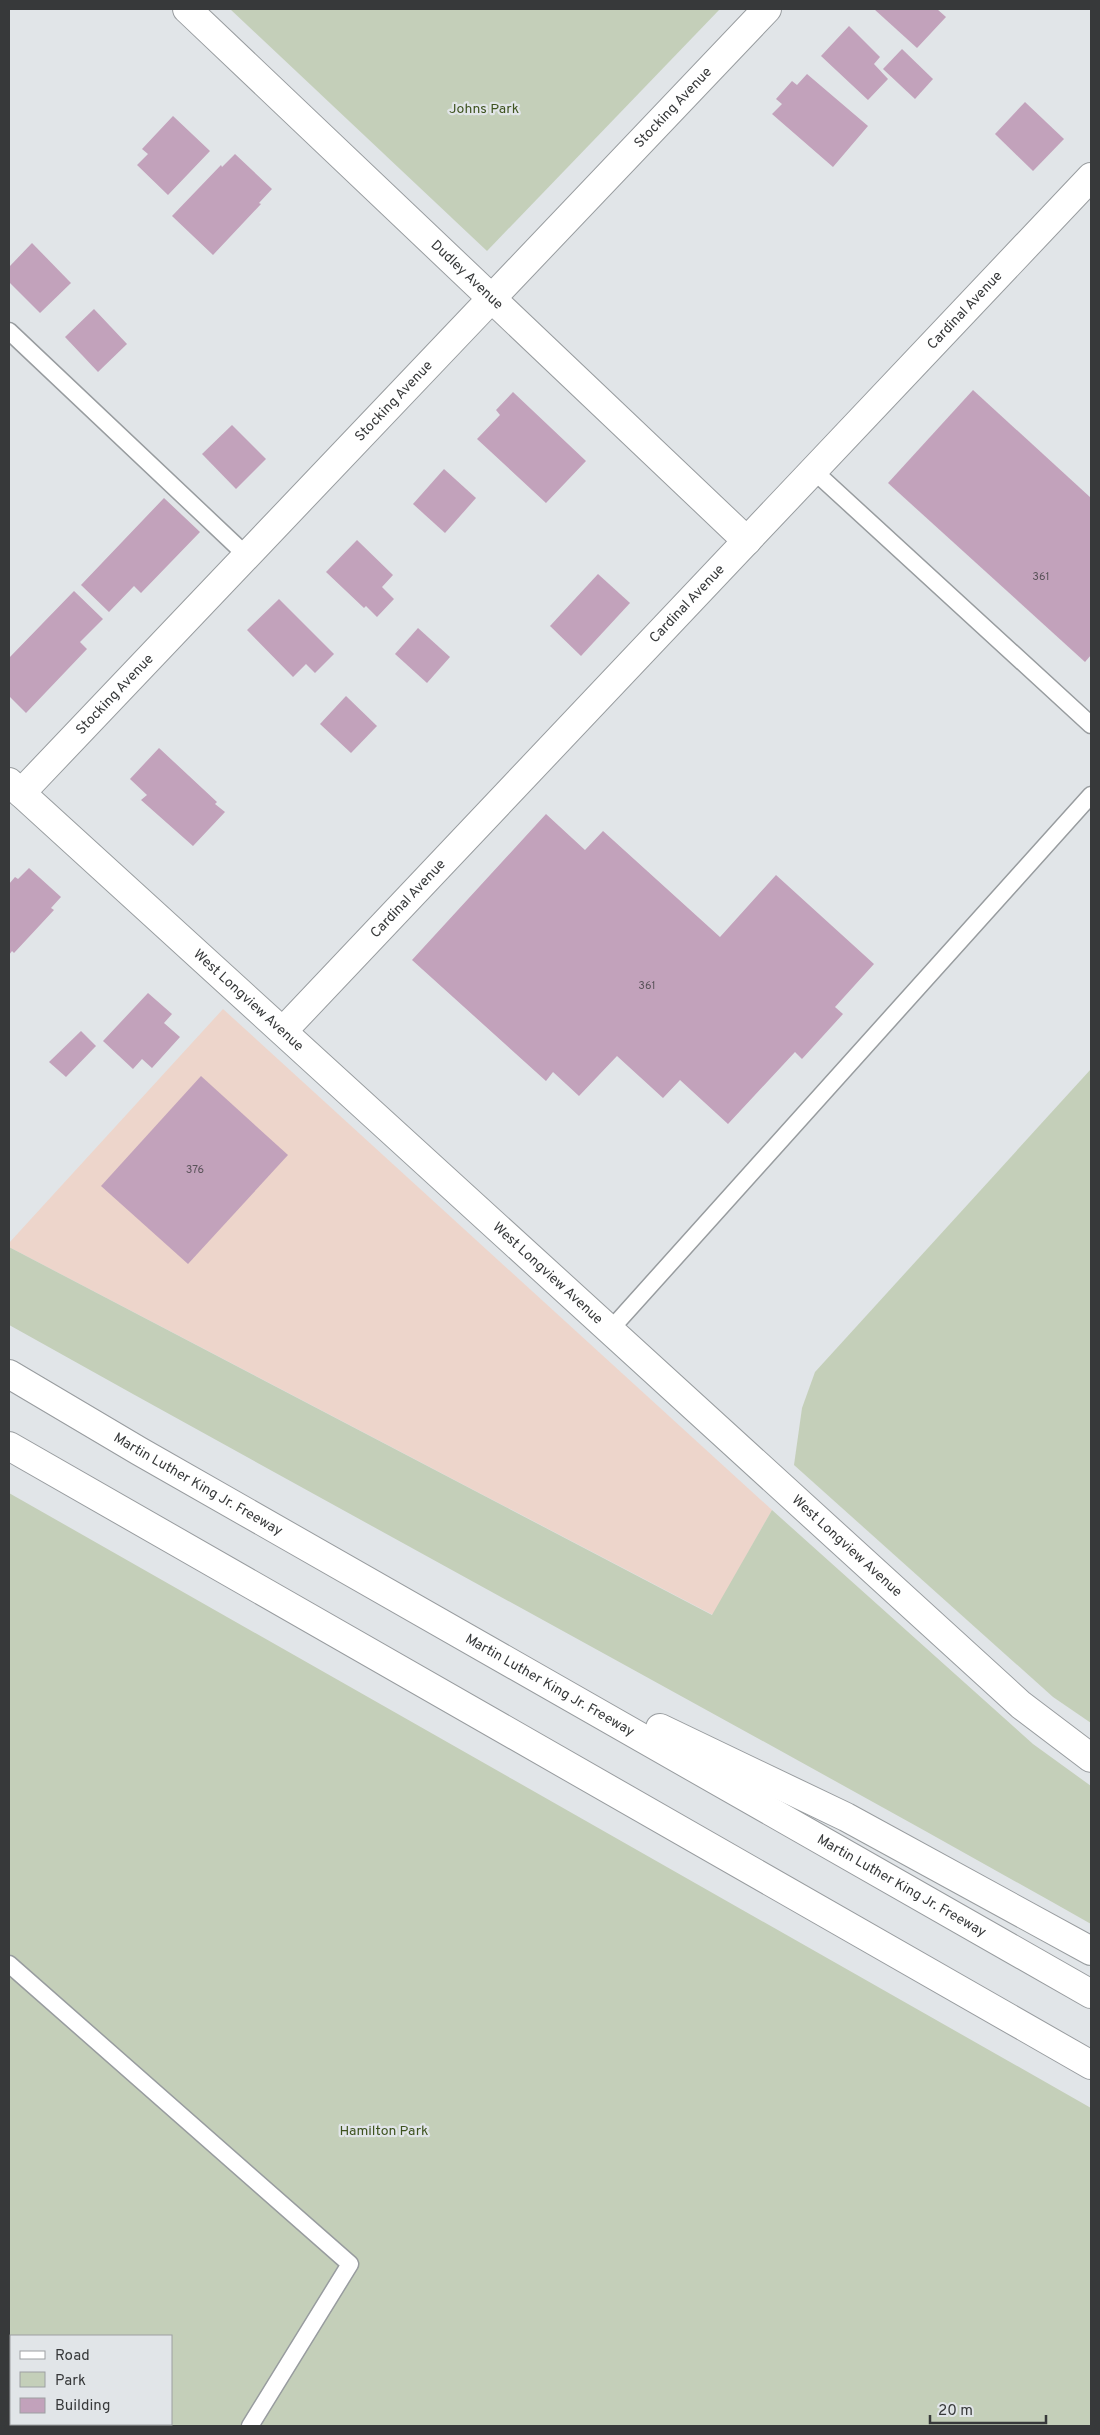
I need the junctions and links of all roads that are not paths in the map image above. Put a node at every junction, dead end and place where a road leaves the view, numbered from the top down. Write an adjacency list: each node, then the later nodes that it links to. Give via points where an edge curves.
1 (187, 9): 4 (main road, Dudley Avenue)
2 (767, 9): 4 (main road, Stocking Avenue)
3 (1091, 177): 6 (main road, Cardinal Avenue)
4 (492, 297): 7 (main road, Dudley Avenue); 8 (main road, Stocking Avenue)
5 (9, 331): 8 (lane)
6 (814, 471): 7 (main road, Cardinal Avenue); 9 (lane)
7 (747, 540): 12 (main road, Cardinal Avenue)
8 (246, 555): 10 (main road, Stocking Avenue)
9 (1091, 725)
10 (15, 787): 12 (main road, West Longview Avenue)
11 (1091, 795): 13 (lane)
12 (283, 1031): 13 (main road, West Longview Avenue)
13 (610, 1329): 17 (main road, West Longview Avenue, via 1021,1705)
14 (9, 1374): 16 (main road, Martin Luther King Jr. Freeway)
15 (9, 1446): 21 (main road)
16 (454, 1630): 18 (main road, via 846,1817); 20 (main road, Martin Luther King Jr. Freeway)
17 (1091, 1758)
18 (1091, 1951)
19 (9, 1964): 22 (lane, via 350,2264)
20 (1091, 1994)
21 (1091, 2065)
22 (250, 2426)

